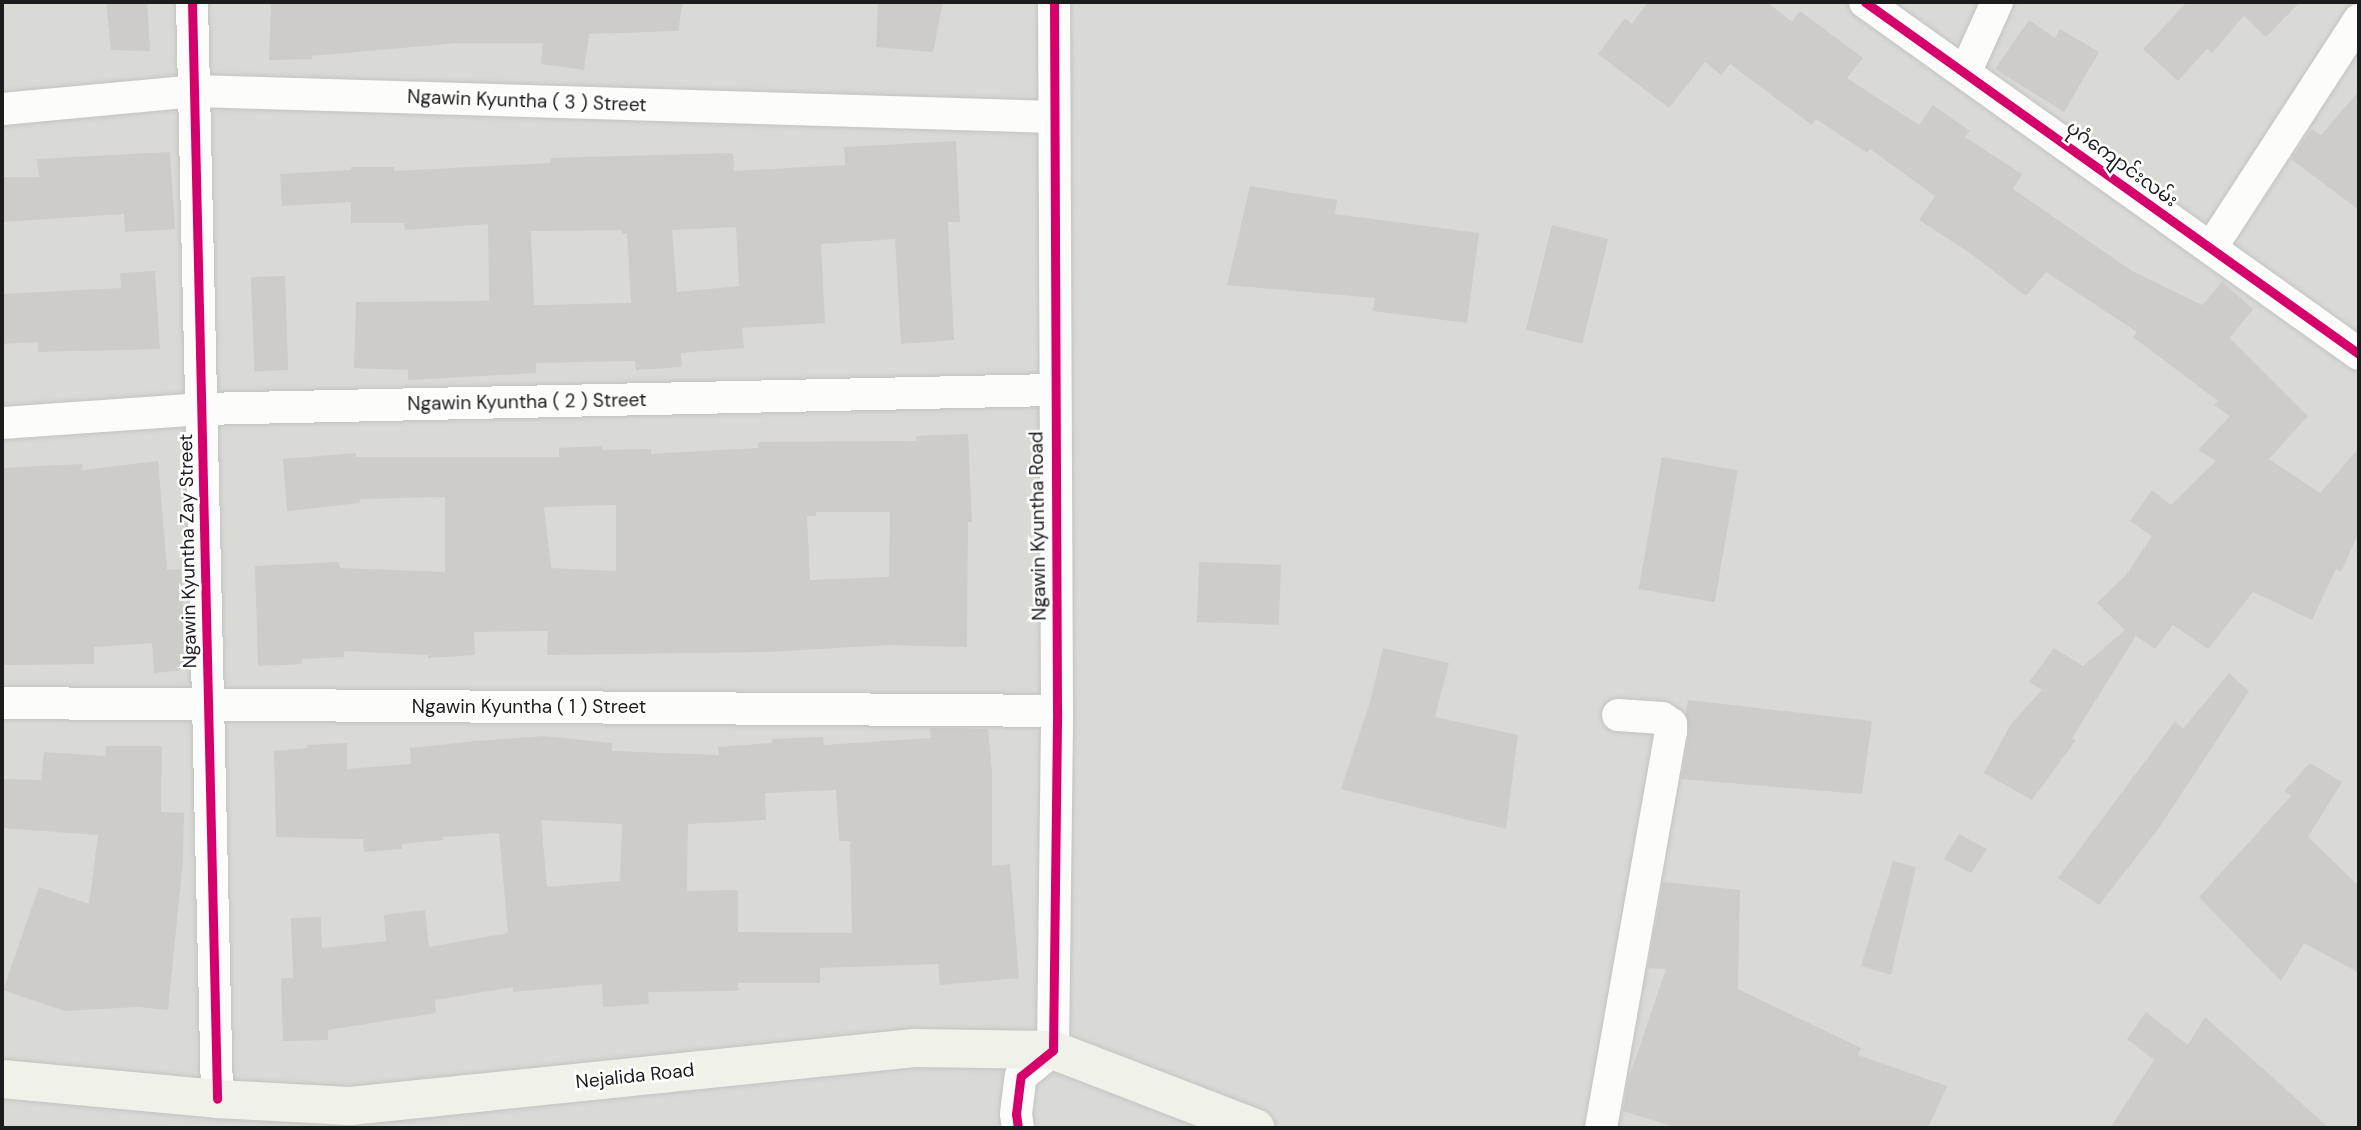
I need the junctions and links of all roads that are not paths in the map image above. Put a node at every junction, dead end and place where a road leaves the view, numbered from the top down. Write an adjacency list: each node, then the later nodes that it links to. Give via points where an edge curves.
1 (192, 2): 7 (street, Ngawin Kyuntha Zay Street)
2 (1054, 2): 9 (street, Ngawin Kyuntha Road)
3 (1865, 2): 6 (street, ပုဂံကျောင်းလမ်း)
4 (1997, 2): 6 (street)
5 (2359, 20): 10 (street)
6 (1965, 73): 10 (street, ပုဂံကျောင်းလမ်း)
7 (195, 91): 8 (street, Ngawin Kyuntha ( 3 ) Street); 9 (street, Ngawin Kyuntha ( 3 ) Street); 13 (street, Ngawin Kyuntha Zay Street)
8 (2, 109)
9 (1054, 117): 12 (street, Ngawin Kyuntha Road)
10 (2211, 248): 11 (street, ပုဂံကျောင်းလမ်း)
11 (2359, 354)
12 (1054, 390): 13 (street, Ngawin Kyuntha ( 2 ) Street); 17 (street, Ngawin Kyuntha Road)
13 (202, 409): 14 (street, Ngawin Kyuntha ( 2 ) Street); 16 (street, Ngawin Kyuntha Zay Street)
14 (2, 423)
15 (2, 703): 16 (street, Ngawin Kyuntha ( 1 ) Street)
16 (209, 705): 17 (street, Ngawin Kyuntha ( 1 ) Street); 21 (street, Ngawin Kyuntha Zay Street)
17 (1057, 711): 19 (street, Ngawin Kyuntha Road)
18 (1618, 715): 25 (street, via 1662,718 1671,724 1671,732)
19 (1053, 1050): 22 (main road, Nejalida Road, via 914,1048); 23 (street, via 1021,1076); 24 (main road, Nejalida Road)
20 (2, 1079): 21 (main road, Nejalida Road)
21 (217, 1099): 22 (main road, Nejalida Road)
22 (355, 1117)
23 (1018, 1128)
24 (1255, 1128)
25 (1601, 1128)

